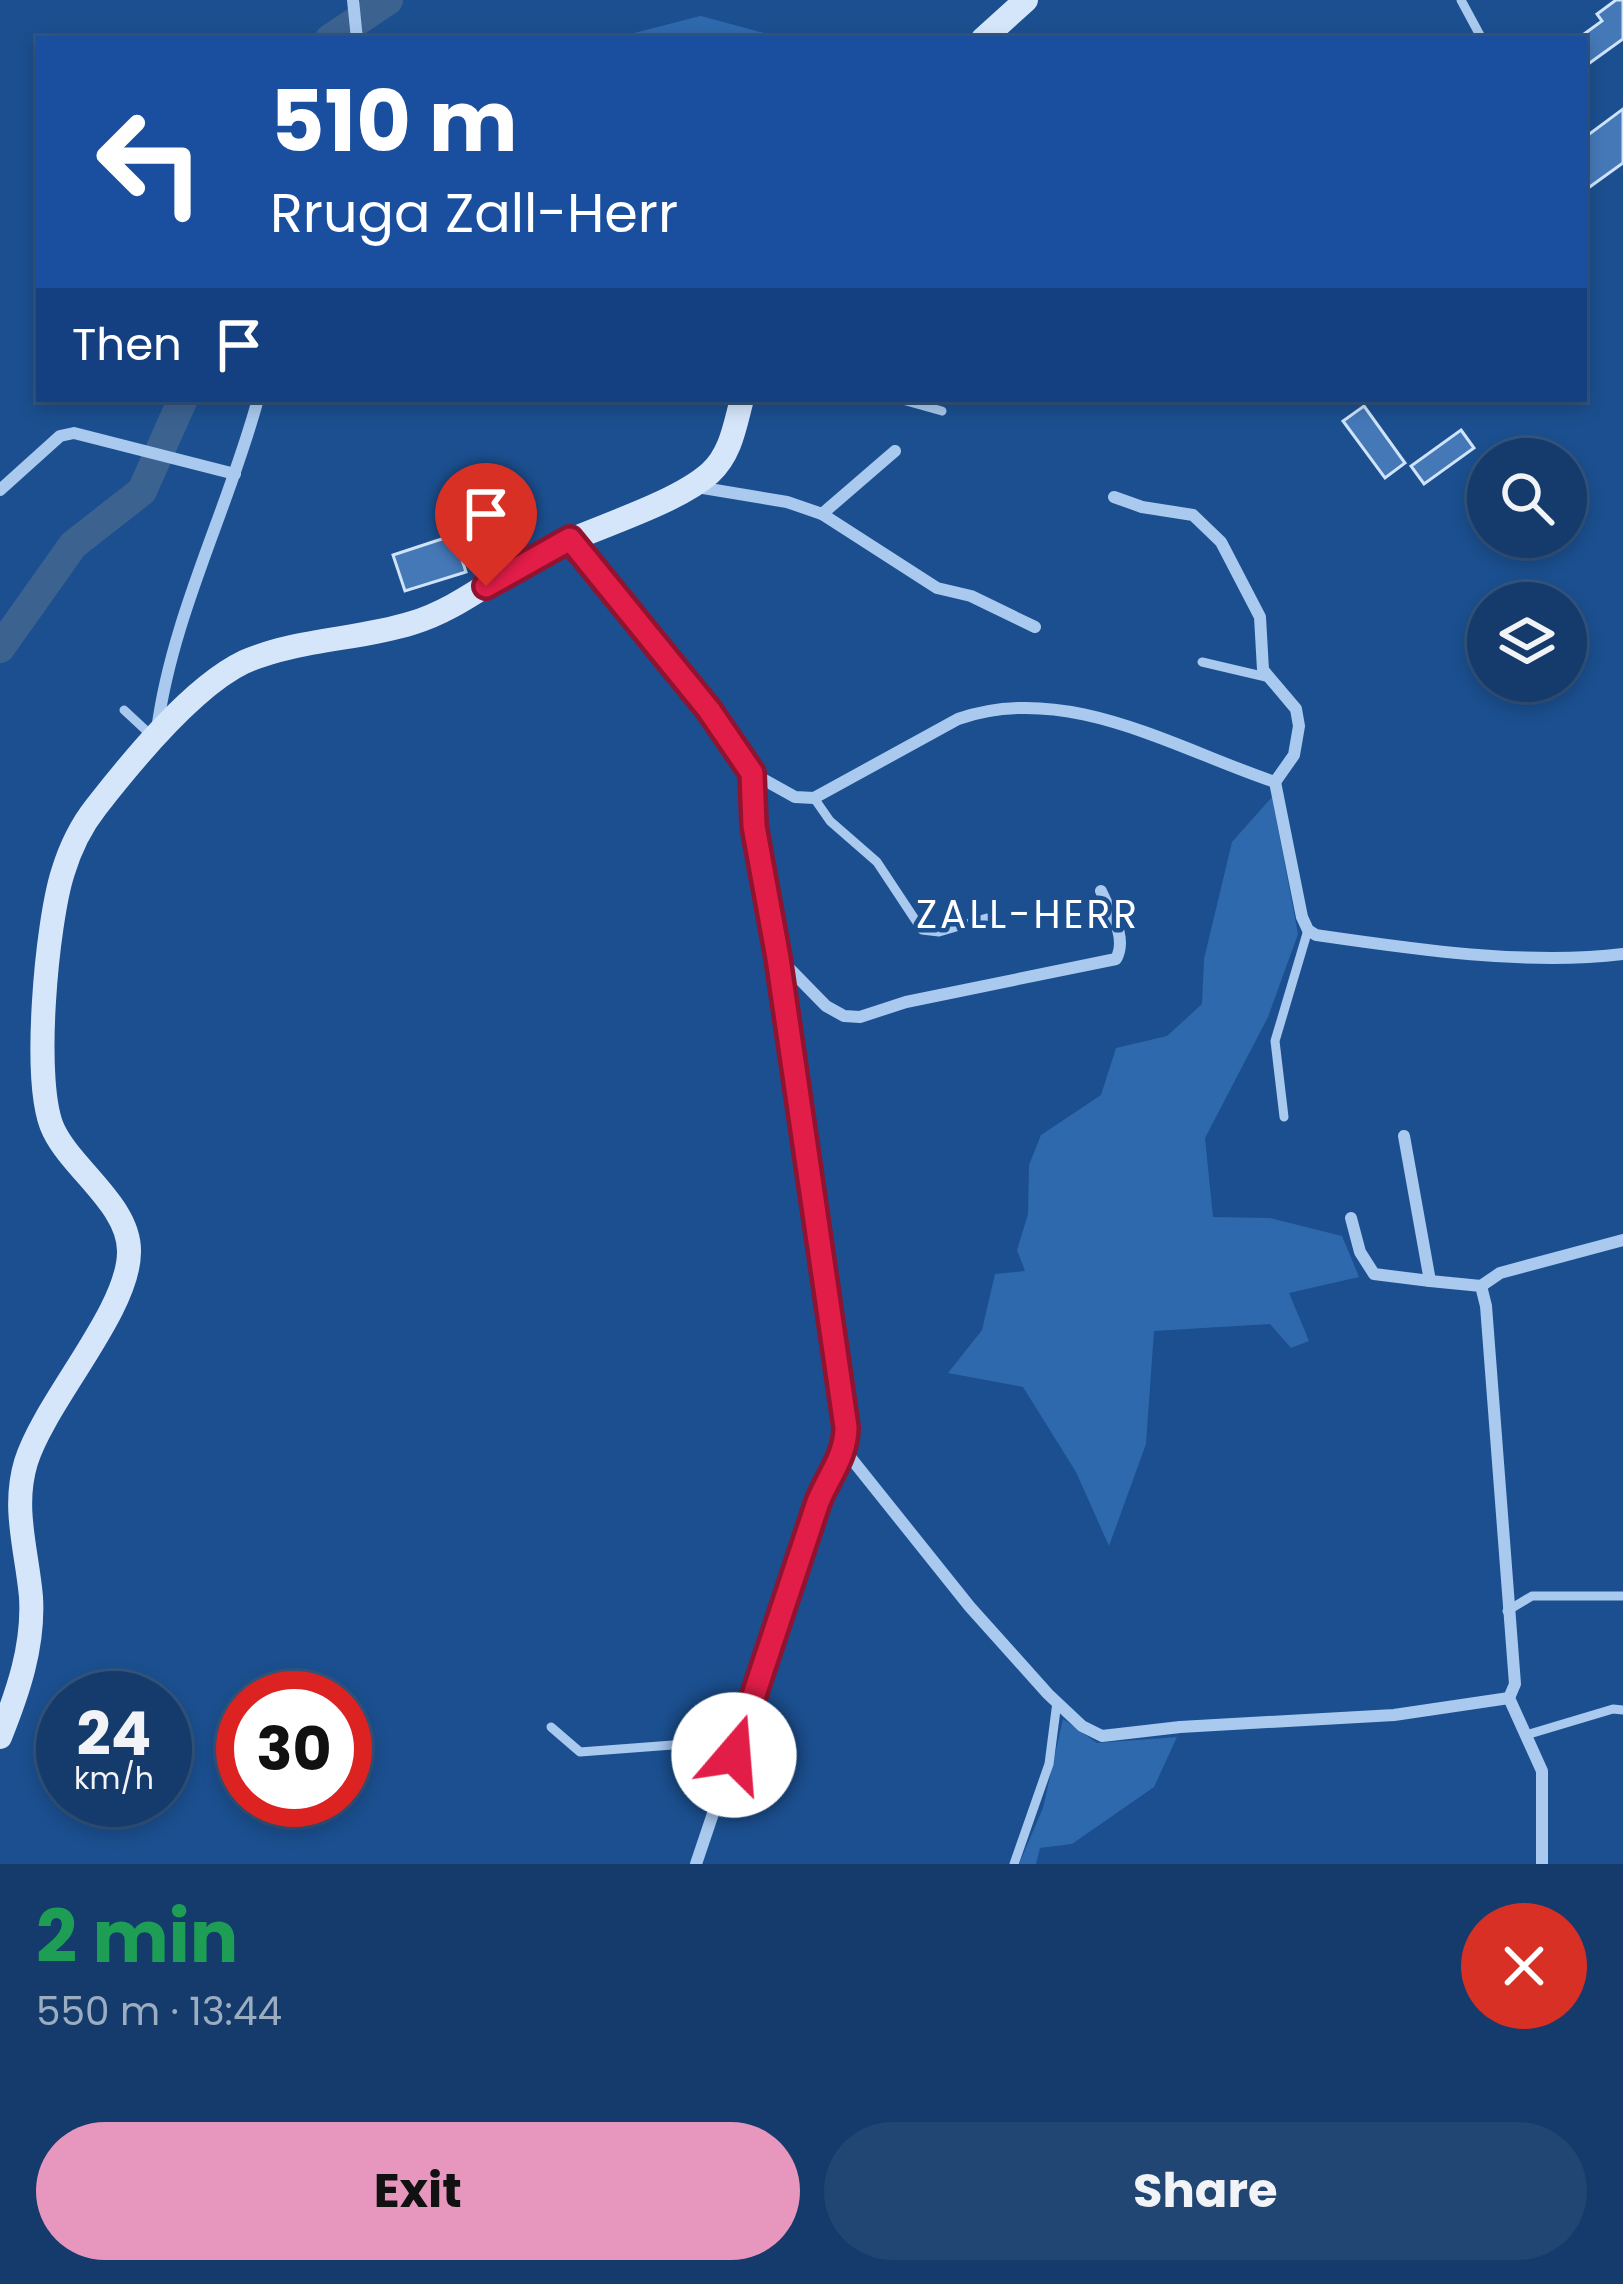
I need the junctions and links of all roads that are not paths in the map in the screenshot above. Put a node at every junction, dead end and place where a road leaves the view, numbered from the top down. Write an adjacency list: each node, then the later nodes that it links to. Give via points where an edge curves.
1 (353, 0): 5 (street)
2 (1026, 0): 6 (main road)
3 (1474, 0): 4 (lane)
4 (1463, 6): 7 (lane)
5 (357, 36)
6 (986, 36)
7 (1480, 36)
8 (257, 402): 13 (street)
9 (741, 402): 14 (main road, via 722,460)
10 (909, 402): 11 (lane)
11 (942, 411)
12 (895, 451): 17 (street)
13 (235, 474): 15 (street, via 90,434 60,436); 23 (street, via 162,689)
14 (690, 486): 17 (street); 18 (main road)
15 (0, 490)
16 (1114, 497): 21 (street, via 1207,525 1260,617)
17 (822, 514): 19 (street, via 937,588)
18 (570, 539): 23 (main road, via 436,615 244,663); 24 (street)
19 (1035, 627)
20 (1202, 662): 21 (lane)
21 (1266, 677): 25 (street, via 1296,709 1299,726 1294,755)
22 (124, 710): 23 (lane)
23 (156, 739): 46 (main road, via 92,812 55,904 44,1101 63,1147 128,1233 130,1256 27,1457 19,1518 30,1633)
24 (752, 773): 26 (street); 31 (street)
25 (1275, 782): 26 (street, via 1081,712 1042,709 958,718); 29 (street)
26 (814, 799): 28 (lane, via 878,862 922,930)
27 (1101, 891): 31 (street, via 1120,934 1116,958 860,1017 826,1006)
28 (987, 918)
29 (1308, 930): 30 (street, via 1394,947); 32 (lane, via 1275,1041)
30 (1623, 954)
31 (778, 958): 38 (street)
32 (1284, 1117)
33 (1404, 1136): 36 (street)
34 (1351, 1218): 36 (street, via 1374,1274)
35 (1623, 1240): 37 (street)
36 (1430, 1281): 37 (street)
37 (1481, 1286): 40 (street)
38 (846, 1452): 42 (street); 47 (street, via 818,1502)
39 (1623, 1596): 40 (lane, via 1532,1596)
40 (1508, 1611): 41 (street, via 1515,1684)
41 (1509, 1698): 42 (street, via 1127,1736 1102,1736); 45 (street)
42 (1057, 1702): 49 (lane, via 1049,1764)
43 (1623, 1710): 45 (lane)
44 (551, 1727): 47 (lane, via 580,1752)
45 (1526, 1735): 50 (street, via 1545,1791)
46 (0, 1737)
47 (739, 1740): 48 (street)
48 (696, 1864)
49 (1014, 1864)
50 (1542, 1864)

